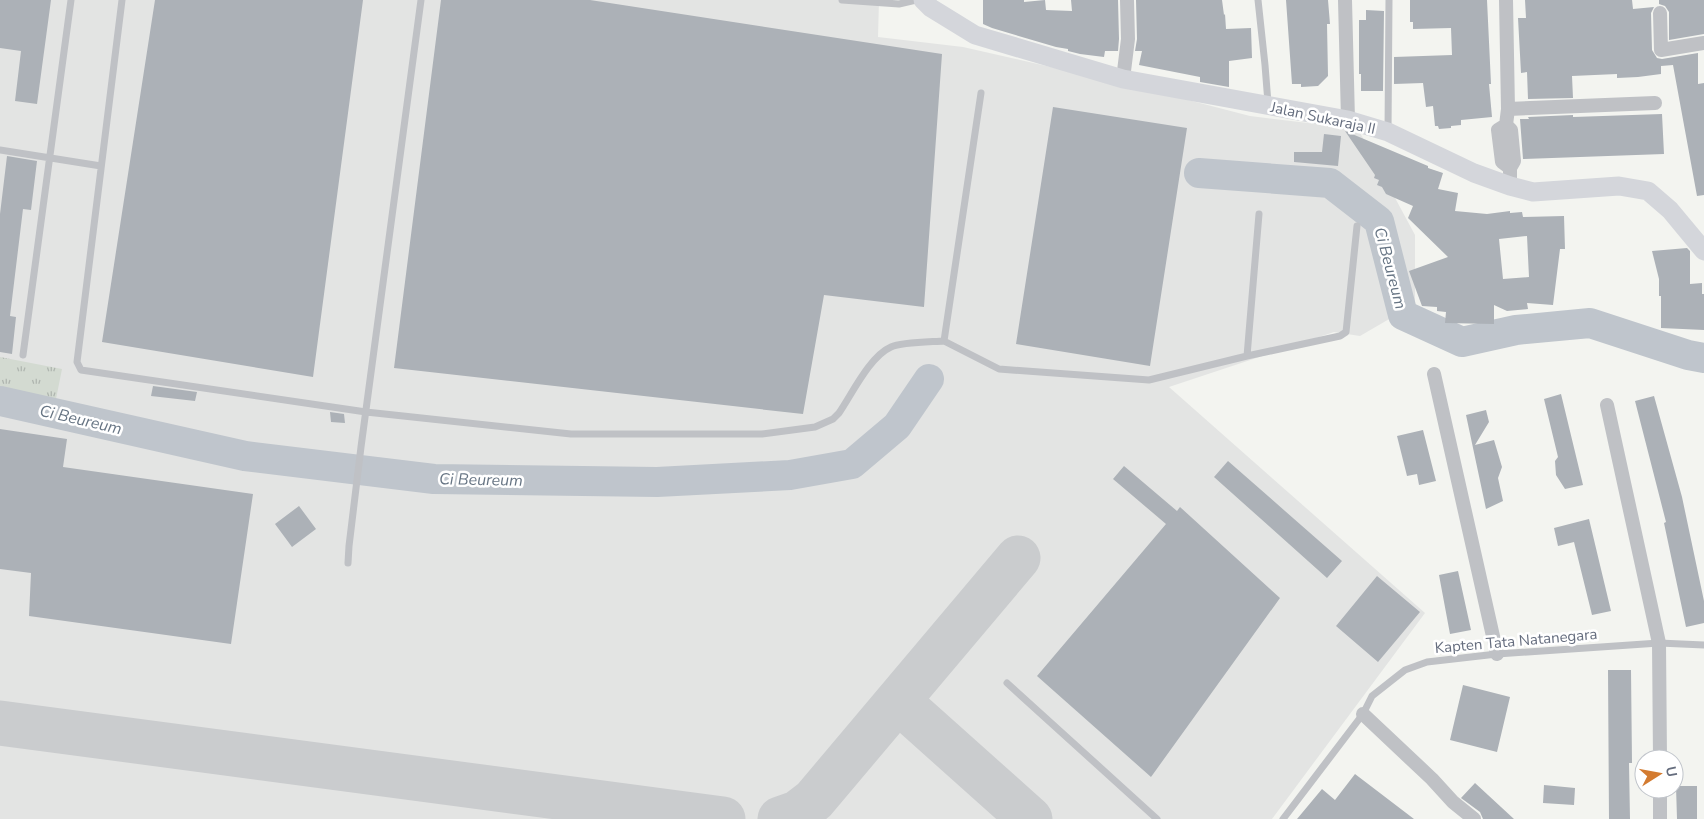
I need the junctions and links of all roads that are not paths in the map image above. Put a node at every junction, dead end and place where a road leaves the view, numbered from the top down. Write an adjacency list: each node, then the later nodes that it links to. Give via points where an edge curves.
1 (72, 0): 22 (lane)
2 (122, 0): 23 (lane)
3 (421, 0): 33 (lane)
4 (842, 0): 5 (lane, via 899,4)
5 (916, 0)
6 (923, 0): 14 (main road, Jalan Sukaraja II, via 975,35)
7 (1127, 0): 14 (street, via 1128,39)
8 (1258, 0): 17 (lane)
9 (1346, 0): 19 (street)
10 (1389, 0): 20 (lane)
11 (1506, 0): 18 (street)
12 (1660, 13): 13 (street, via 1661,50)
13 (1704, 43)
14 (1123, 79): 17 (main road, Jalan Sukaraja II)
15 (981, 93): 28 (lane)
16 (1654, 103): 18 (street)
17 (1268, 106): 19 (main road, Jalan Sukaraja II)
18 (1508, 109): 24 (street, via 1506,126 1498,130 1502,162)
19 (1348, 120): 20 (main road, Jalan Sukaraja II)
20 (1388, 132): 24 (main road, Jalan Sukaraja II, via 1474,173)
21 (0, 150): 22 (lane)
22 (50, 158): 23 (lane); 29 (lane)
23 (101, 166): 33 (lane, via 77,362 81,370)
24 (1510, 177): 27 (main road, Jalan Sukaraja II, via 1533,192 1619,186 1648,191 1670,210)
25 (1259, 214): 30 (lane)
26 (1357, 226): 30 (lane, via 1346,332)
27 (1704, 251)
28 (944, 341): 30 (lane, via 999,369 1149,380); 33 (lane, via 893,346 881,352 833,419 815,427 762,434 571,434)
29 (24, 355)
30 (1248, 356)
31 (1434, 374): 37 (street)
32 (1607, 406): 35 (street)
33 (366, 412): 34 (lane)
34 (348, 563)
35 (1659, 644): 36 (lane, Kapten Tata Natanegara); 37 (lane, Kapten Tata Natanegara); 40 (street)
36 (1704, 645)
37 (1497, 654): 39 (lane, Kapten Tata Natanegara, via 1428,662 1405,670 1372,696)
38 (1008, 683): 42 (lane)
39 (1363, 714): 43 (lane, Kapten Tata Natanegara); 44 (street)
40 (1660, 749)
41 (1660, 799): 45 (street)
42 (1157, 819)
43 (1283, 819)
44 (1474, 819)
45 (1660, 819)

